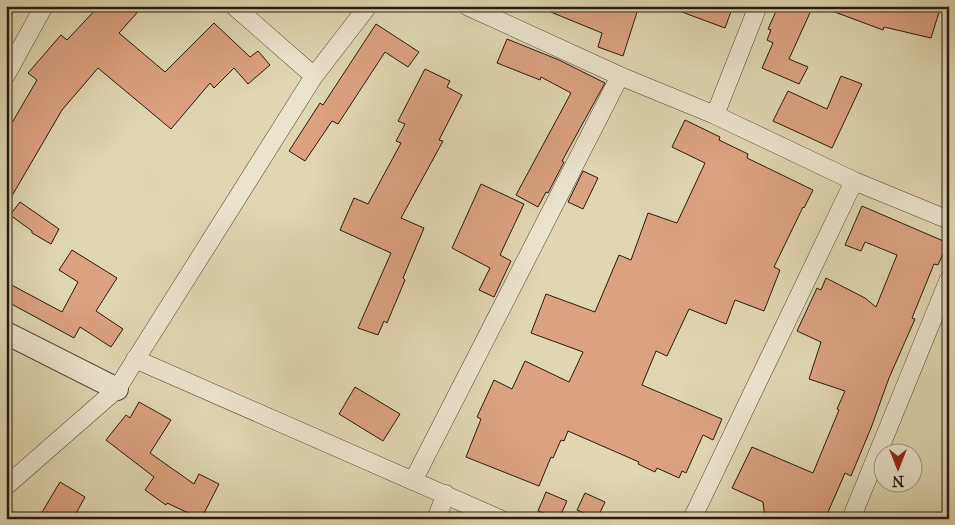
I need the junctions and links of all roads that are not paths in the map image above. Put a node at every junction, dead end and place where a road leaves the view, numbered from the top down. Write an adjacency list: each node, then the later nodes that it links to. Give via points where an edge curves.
1 (44, 6): 6 (street)
2 (234, 6): 7 (street)
3 (368, 6): 7 (street)
4 (467, 6): 8 (street)
5 (758, 6): 9 (street)
6 (6, 75)
7 (314, 76): 14 (street)
8 (620, 76): 9 (street); 16 (street)
9 (715, 115): 10 (street)
10 (854, 182): 11 (street); 21 (street)
11 (949, 220)
12 (949, 279): 22 (street)
13 (6, 333): 15 (street)
14 (135, 359): 15 (street); 16 (street)
15 (116, 389): 17 (street)
16 (412, 481): 18 (street)
17 (6, 486)
18 (446, 494): 19 (street); 20 (street)
19 (436, 519)
20 (500, 519)
21 (692, 519)
22 (851, 519)

